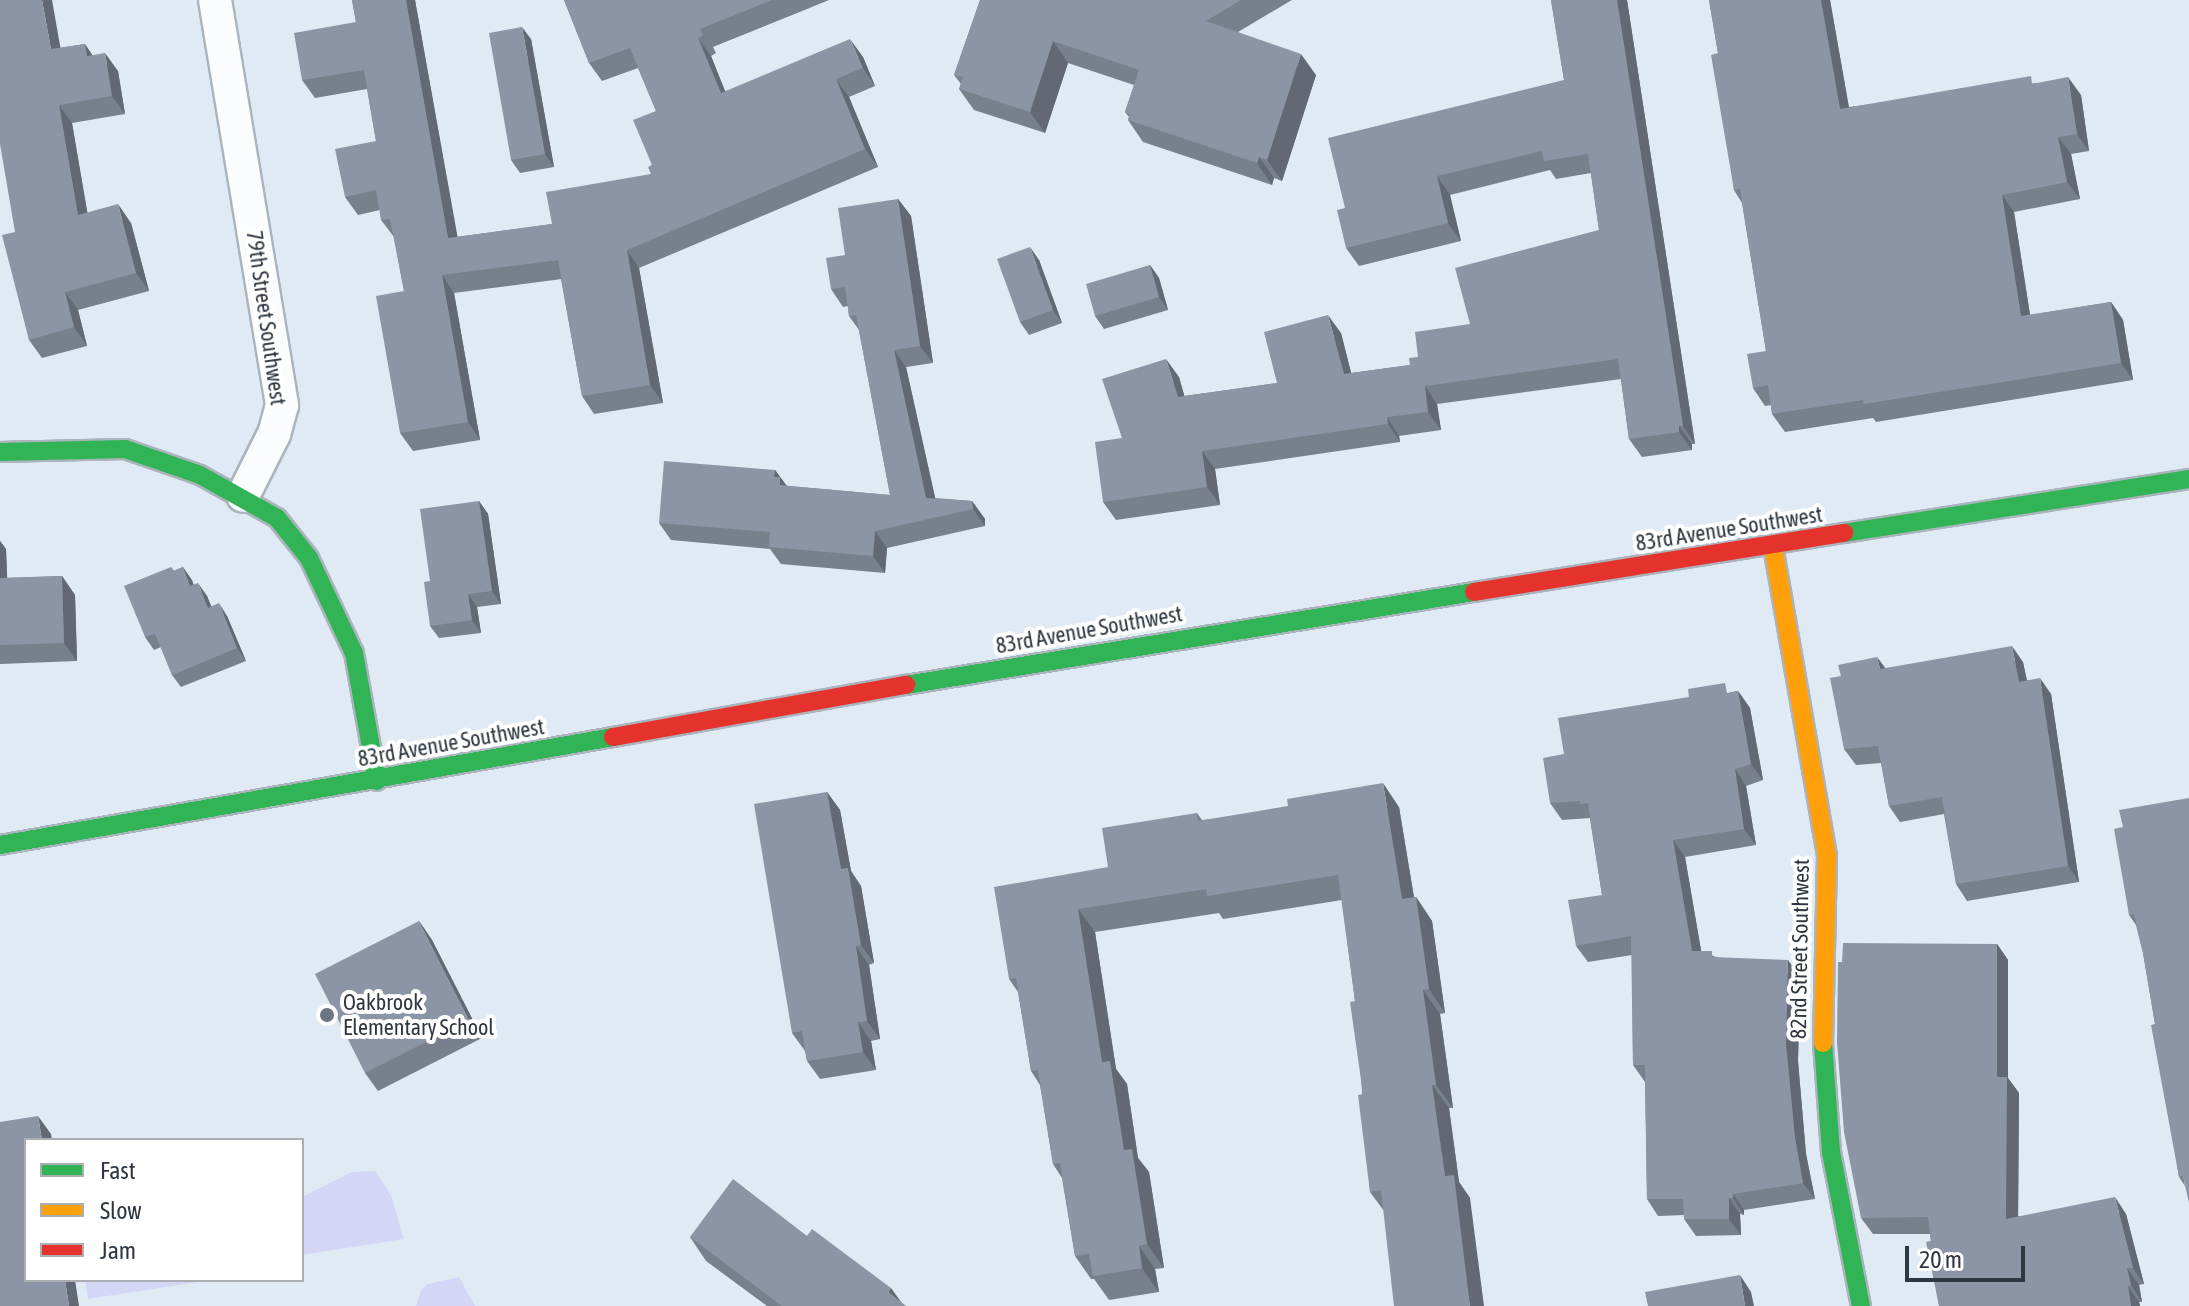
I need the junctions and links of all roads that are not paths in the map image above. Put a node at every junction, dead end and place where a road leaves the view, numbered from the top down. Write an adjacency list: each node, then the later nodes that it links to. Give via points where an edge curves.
1 (215, 0): 4 (street, 79th Street Southwest, via 282,405 274,434)
2 (0, 452): 4 (street, via 125,449)
3 (2189, 479): 5 (street, 83rd Avenue Southwest)
4 (243, 496): 6 (street, via 277,518 309,558 330,599 354,653)
5 (1773, 546): 6 (street, 83rd Avenue Southwest, via 1094,652); 8 (street, 82nd Street Southwest, via 1827,856 1823,1059 1831,1152)
6 (377, 781): 7 (street, 83rd Avenue Southwest)
7 (0, 845)
8 (1861, 1306)

